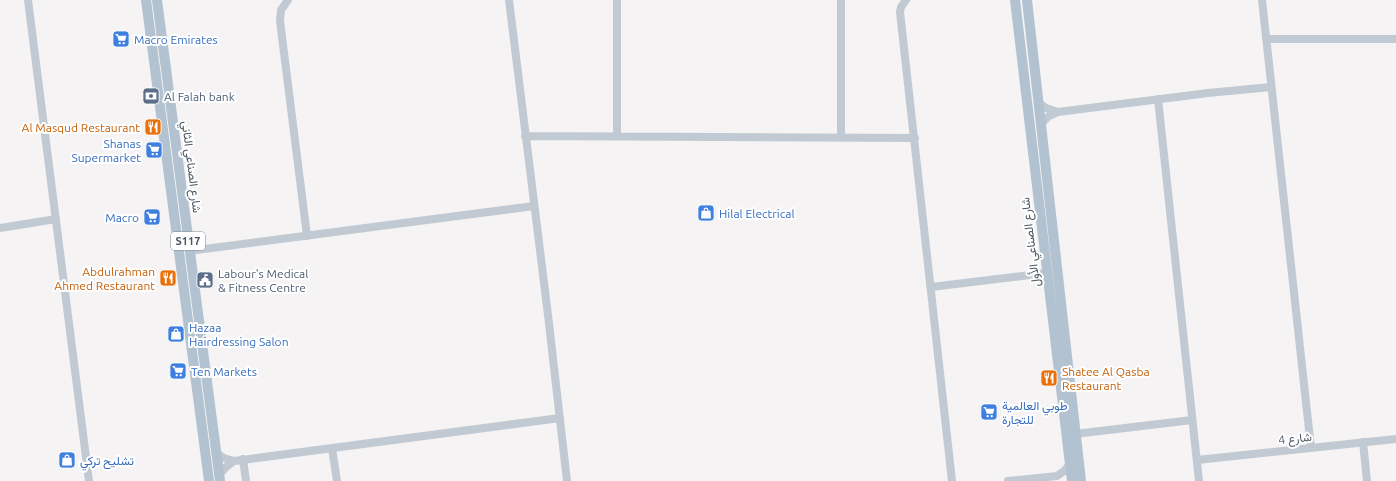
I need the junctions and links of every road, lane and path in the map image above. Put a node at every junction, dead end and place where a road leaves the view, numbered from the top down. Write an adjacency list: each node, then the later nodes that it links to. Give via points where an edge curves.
1 (28, 0): 24 (street)
2 (146, 0): 45 (main road, شارع الصناعي الثاني / S117)
3 (156, 0): 27 (main road, شارع الصناعي الثاني / S117)
4 (288, 0): 26 (street, via 279,17)
5 (509, 0): 19 (street)
6 (618, 0): 20 (street)
7 (841, 0): 21 (street)
8 (906, 0): 22 (street, via 900,12)
9 (1015, 0): 28 (main road, شارع الصناعي الأول)
10 (1027, 0): 16 (main road, شارع الصناعي الأول)
11 (1262, 0): 12 (street)
12 (1266, 39): 13 (street); 14 (street)
13 (1396, 39)
14 (1271, 87): 15 (street); 36 (street)
15 (1158, 99): 17 (street); 31 (street)
16 (1040, 103): 17 (street); 18 (main road, شارع الصناعي الأول)
17 (1058, 112): 18 (street, via 1048,116)
18 (1041, 124): 32 (main road, شارع الصناعي الأول)
19 (525, 136): 20 (street); 23 (street)
20 (617, 136): 21 (street)
21 (841, 138): 22 (street)
22 (915, 138): 29 (street)
23 (534, 206): 26 (street); 30 (street)
24 (56, 219): 25 (street); 44 (street)
25 (0, 228)
26 (307, 236): 27 (street)
27 (189, 251): 37 (main road, شارع الصناعي الثاني / S117)
28 (1047, 273): 29 (street); 41 (main road, شارع الصناعي الأول)
29 (931, 287): 49 (street)
30 (560, 418): 35 (street); 48 (street)
31 (1192, 420): 32 (street); 39 (street)
32 (1075, 434): 52 (main road, شارع الصناعي الأول)
33 (1396, 439): 34 (street, شارع 4)
34 (1363, 442): 36 (street, شارع 4); 54 (street)
35 (332, 448): 38 (street); 47 (street)
36 (1311, 448): 39 (street, شارع 4)
37 (216, 453): 40 (street); 43 (main road, شارع الصناعي الثاني / S117)
38 (243, 460): 40 (street); 46 (street)
39 (1197, 460): 53 (street)
40 (234, 461): 43 (street, via 226,467)
41 (1070, 464): 42 (street); 51 (main road, شارع الصناعي الأول)
42 (1057, 476): 50 (street); 51 (street)
43 (220, 478)
44 (89, 481)
45 (209, 481)
46 (246, 481)
47 (337, 481)
48 (567, 481)
49 (952, 481)
50 (1008, 481)
51 (1070, 481)
52 (1081, 481)
53 (1199, 481)
54 (1367, 481)

